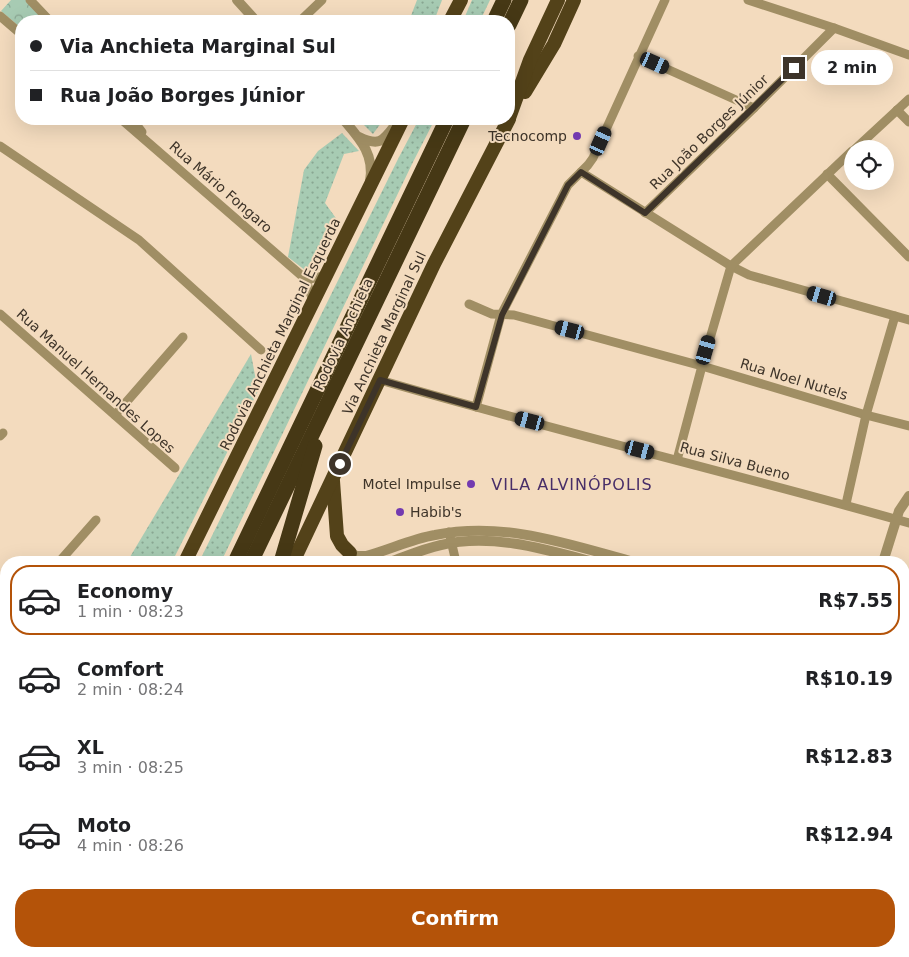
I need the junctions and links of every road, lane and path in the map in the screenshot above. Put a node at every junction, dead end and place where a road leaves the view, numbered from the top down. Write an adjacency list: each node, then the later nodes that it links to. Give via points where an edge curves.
1 (30, 0): 10 (street)
2 (237, 0): 11 (street)
3 (322, 0): 12 (street)
4 (460, 0): 13 (highway)
5 (521, 0): 14 (highway)
6 (558, 0): 21 (highway, Via Anchieta Marginal Sul)
7 (574, 0): 22 (highway, via 554,44)
8 (665, 0): 19 (street)
9 (748, 0): 16 (street)
10 (44, 15)
11 (251, 15)
12 (306, 15)
13 (453, 15)
14 (514, 15)
15 (0, 16): 17 (street)
16 (834, 28): 18 (street); 23 (street, Rua João Borges Júnior)
17 (15, 29)
18 (909, 55)
19 (638, 56): 23 (street); 39 (street, via 593,158)
20 (909, 99): 24 (street)
21 (515, 101)
22 (515, 107)
23 (754, 108): 42 (street, Rua João Borges Júnior)
24 (897, 110): 25 (street); 35 (street)
25 (909, 122)
26 (128, 125): 37 (street, Rua Mário Fongaro)
27 (137, 125): 37 (street)
28 (348, 125): 34 (street)
29 (396, 125): 34 (street, via 378,143)
30 (398, 125): 41 (highway, Rodovia Anchieta Marginal Esquerda)
31 (444, 125): 75 (highway, Rodovia Anchieta)
32 (461, 125): 58 (highway, Rodovia Anchieta)
33 (505, 125): 56 (highway, Via Anchieta Marginal Sul, via 434,264)
34 (359, 137): 41 (street, via 372,166)
35 (865, 140)
36 (0, 146): 54 (street, via 139,240)
37 (153, 146): 46 (street, Rua Mário Fongaro)
38 (844, 159): 40 (street)
39 (581, 172): 42 (street); 50 (street, via 568,185)
40 (827, 174): 43 (street); 44 (street)
41 (367, 192): 45 (highway, Rodovia Anchieta Marginal Esquerda)
42 (645, 213): 44 (street)
43 (909, 257)
44 (731, 266): 51 (street, via 749,275); 55 (street)
45 (326, 275): 46 (street); 47 (highway, Rodovia Anchieta Marginal Esquerda)
46 (302, 276): 47 (street)
47 (313, 302): 74 (highway, Rodovia Anchieta Marginal Esquerda)
48 (469, 304): 50 (street, Rua Noel Nutels)
49 (0, 314): 59 (street, Rua Manuel Hernandes Lopes)
50 (502, 315): 55 (street, Rua Noel Nutels, via 514,315); 57 (street)
51 (895, 316): 52 (street); 60 (street)
52 (909, 320)
53 (183, 337): 59 (street)
54 (261, 350)
55 (702, 366): 60 (street, Rua Noel Nutels); 62 (street)
56 (380, 380): 57 (street, Rua Silva Bueno); 64 (highway, Via Anchieta Marginal Sul)
57 (476, 407): 62 (street, Rua Silva Bueno)
58 (326, 408): 76 (highway, Rodovia Anchieta); 77 (highway)
59 (115, 415): 63 (street, Rua Manuel Hernandes Lopes)
60 (866, 415): 61 (street, Rua Noel Nutels); 66 (street)
61 (909, 426)
62 (676, 460): 66 (street, Rua Silva Bueno)
63 (174, 468)
64 (333, 478): 78 (highway, Via Anchieta Marginal Sul); 79 (highway, via 337,536)
65 (909, 496): 67 (street)
66 (846, 504): 67 (street, Rua Silva Bueno)
67 (896, 519): 69 (street, Rua Silva Bueno); 86 (street)
68 (96, 520): 73 (street)
69 (909, 523)
70 (449, 532): 71 (street); 72 (street); 85 (street, via 518,533)
71 (452, 543): 82 (street); 83 (street); 84 (street, via 513,544)
72 (385, 550): 80 (street); 81 (street)
73 (64, 556)
74 (188, 556)
75 (237, 556)
76 (254, 556)
77 (283, 556)
78 (296, 556)
79 (350, 556)
80 (363, 556)
81 (378, 556)
82 (406, 556)
83 (455, 556)
84 (566, 556)
85 (610, 556)
86 (886, 556)

